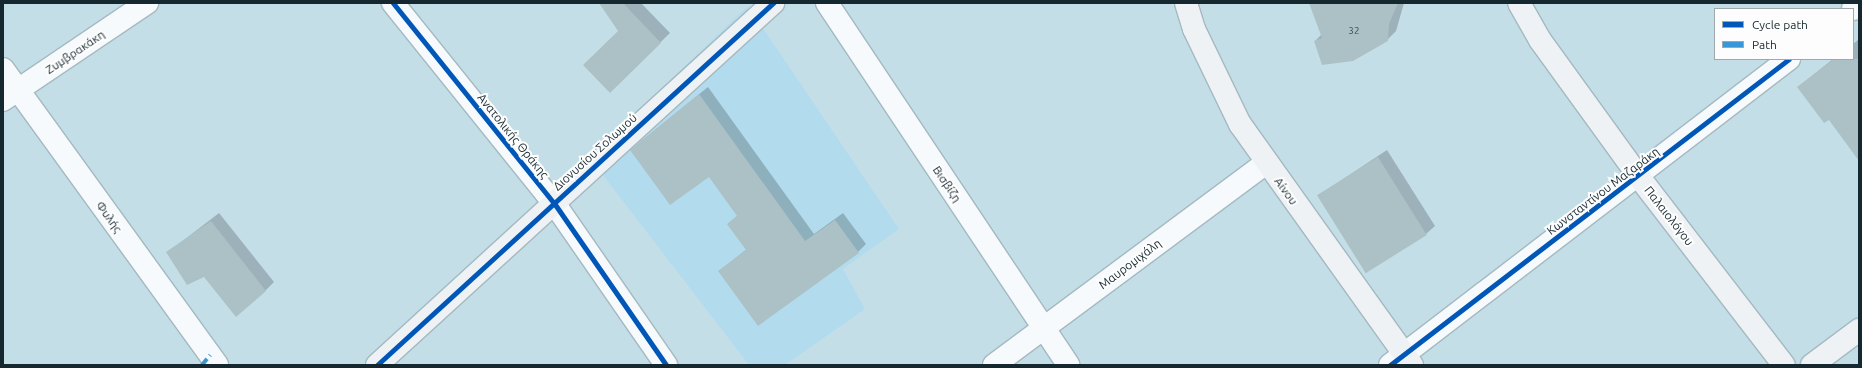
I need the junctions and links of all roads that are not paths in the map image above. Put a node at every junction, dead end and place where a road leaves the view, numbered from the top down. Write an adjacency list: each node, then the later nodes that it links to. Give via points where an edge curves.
1 (147, 3): 9 (street, Ζυμβρακάκη)
2 (393, 3): 12 (street, Ανατολικής Θράκης)
3 (773, 3): 12 (street, Διονυσίου Σολωμού)
4 (827, 3): 13 (street, Βισβίζη)
5 (1186, 3): 10 (street, Αίνου, via 1194,29 1225,96)
6 (1519, 3): 11 (street, Παλαιολόγου, via 1540,40)
7 (1788, 60): 11 (street, Κωνσταντίνου Μαζαράκη)
8 (3, 69): 9 (street, Φυλής)
9 (11, 96): 16 (street, Φυλής)
10 (1266, 163): 13 (street, Μαυρομιχάλη); 15 (street, Αίνου)
11 (1639, 177): 15 (street, Κωνσταντίνου Μαζαράκη); 21 (street, Παλαιολόγου)
12 (554, 203): 17 (street, Διονυσίου Σολωμού); 18 (street, Ανατολικής Θράκης)
13 (1043, 329): 19 (street, Μαυρομιχάλη); 20 (street, Βισβίζη)
14 (1859, 330): 22 (street)
15 (1402, 361)
16 (210, 362)
17 (377, 365)
18 (666, 365)
19 (994, 365)
20 (1068, 365)
21 (1784, 365)
22 (1812, 365)

